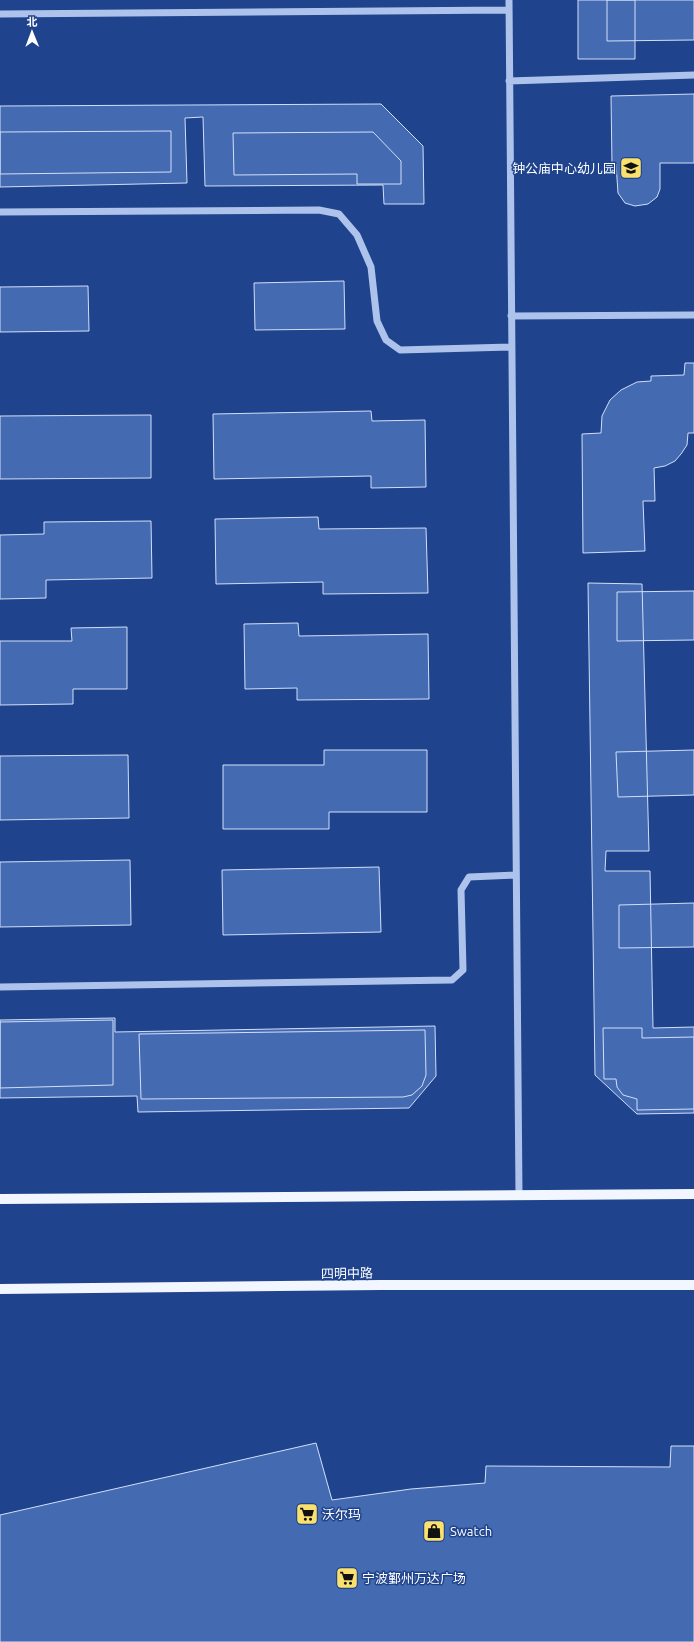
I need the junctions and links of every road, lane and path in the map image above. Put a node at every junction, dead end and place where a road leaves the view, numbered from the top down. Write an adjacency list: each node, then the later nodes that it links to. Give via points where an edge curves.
1 (509, 0): 2 (street)
2 (509, 10): 3 (street); 5 (street)
3 (0, 14)
4 (694, 75): 5 (street)
5 (509, 81): 8 (street)
6 (0, 212): 9 (street, via 319,210 339,214 357,235 372,267 377,321 386,340 400,350)
7 (694, 315): 8 (street)
8 (511, 316): 9 (street)
9 (512, 347): 10 (street)
10 (516, 875): 11 (street, via 469,877 461,890 463,970 452,980); 13 (street)
11 (0, 986)
12 (694, 1194): 13 (main road)
13 (519, 1195): 14 (main road)
14 (0, 1199)
15 (694, 1285): 16 (main road, 四明中路)
16 (0, 1289)

